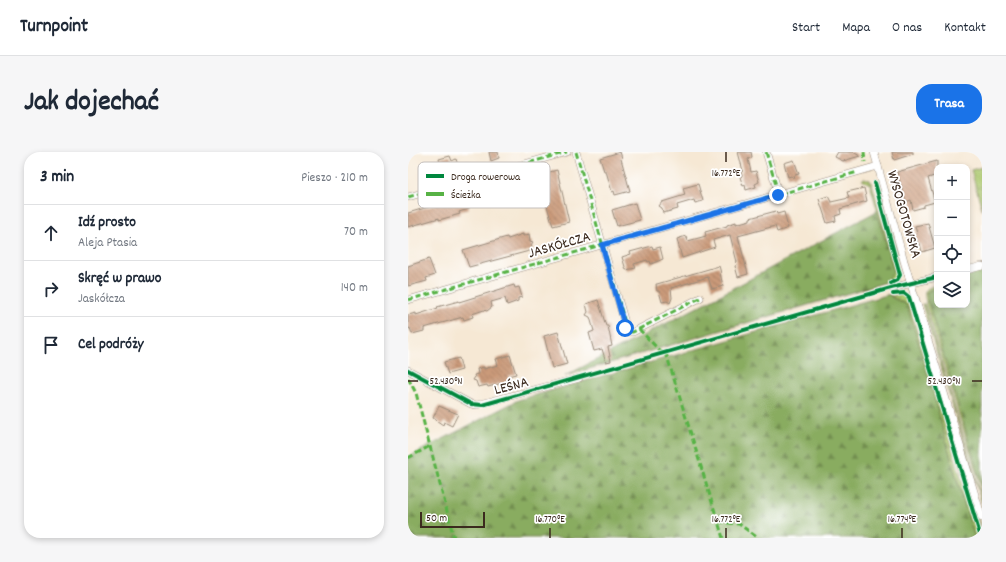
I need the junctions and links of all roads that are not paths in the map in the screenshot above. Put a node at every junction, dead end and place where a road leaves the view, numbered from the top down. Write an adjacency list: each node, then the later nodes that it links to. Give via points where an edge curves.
1 (566, 152): 5 (street)
2 (576, 152): 10 (street)
3 (766, 152): 8 (street)
4 (874, 152): 6 (street, WYSOGOTOWSKA)
5 (531, 162)
6 (878, 166): 8 (street, JASKÓŁCZA); 14 (street, WYSOGOTOWSKA)
7 (418, 194): 9 (street)
8 (778, 195): 10 (street, JASKÓŁCZA)
9 (408, 197)
10 (602, 245): 16 (street, via 628,332 633,332); 17 (street, JASKÓŁCZA)
11 (982, 266): 12 (street)
12 (970, 269)
13 (934, 278): 14 (street)
14 (912, 284): 15 (street); 20 (street, WYSOGOTOWSKA)
15 (892, 288)
16 (700, 298)
17 (408, 300)
18 (408, 370): 19 (street, LEŚNA, via 477,405)
19 (579, 378)
20 (982, 518)

